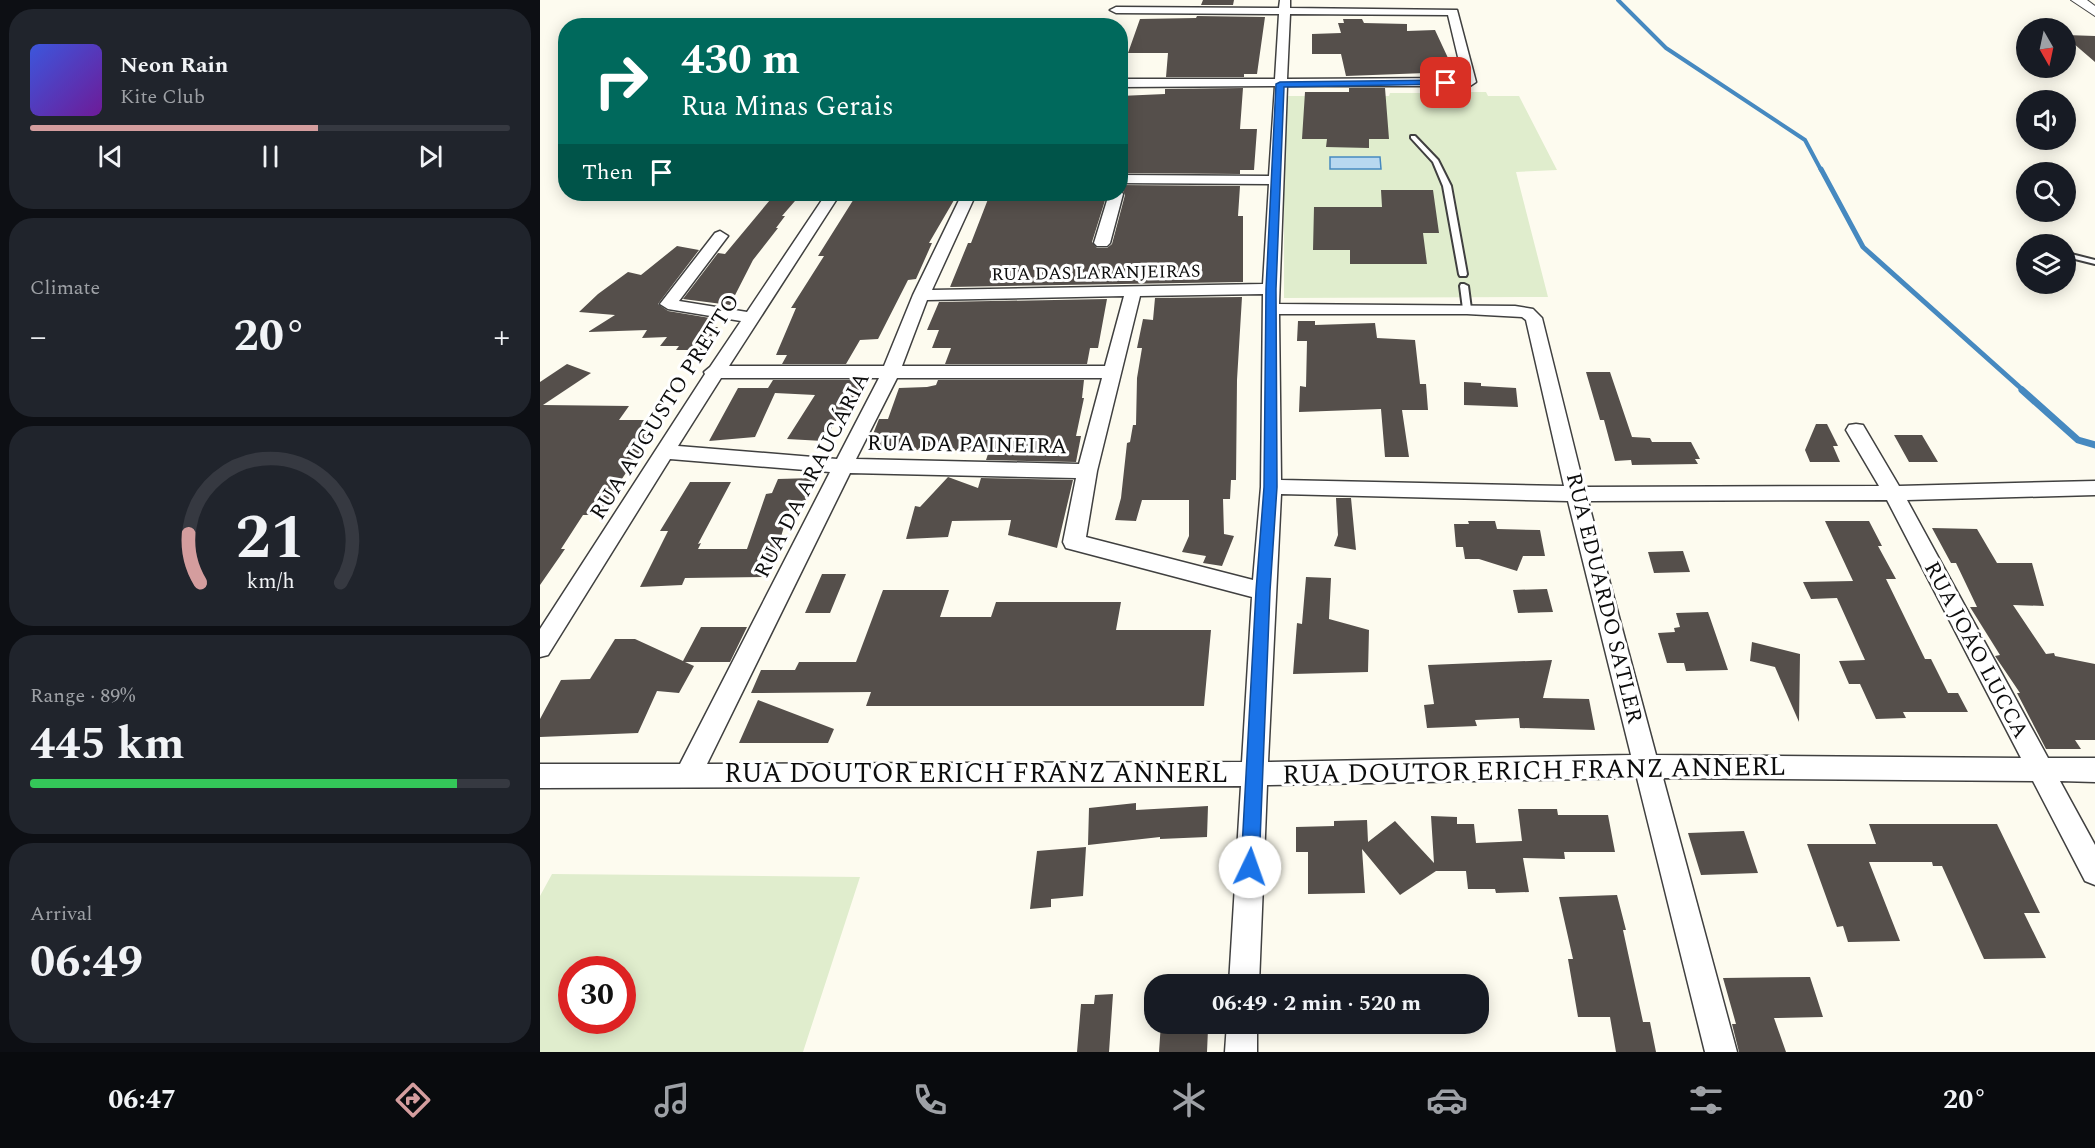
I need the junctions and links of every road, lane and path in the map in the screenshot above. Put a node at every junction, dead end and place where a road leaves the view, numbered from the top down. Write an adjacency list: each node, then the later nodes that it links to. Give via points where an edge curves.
1 (2078, 0): 4 (street)
2 (1118, 5): 3 (street)
3 (1285, 5): 6 (street); 6 (street, via 1453,12 1470,82)
4 (2095, 12)
5 (1128, 84): 6 (street)
6 (1280, 84): 9 (street)
7 (1413, 137): 17 (lane, via 1436,160 1447,186)
8 (1128, 179): 9 (street)
9 (1275, 180): 21 (street)
10 (827, 201): 23 (street, RUA AUGUSTO PRETTO)
11 (966, 201): 20 (street, RUA DA ARAUCÁRIA)
12 (1114, 201): 14 (street)
13 (720, 236): 23 (street, via 668,304)
14 (1102, 243)
15 (2076, 257): 16 (lane)
16 (2095, 262)
17 (1463, 274)
18 (1464, 286): 22 (lane)
19 (1133, 292): 20 (street, RUA DAS LARANJEIRAS); 21 (street, RUA DAS LARANJEIRAS); 27 (street)
20 (921, 295): 25 (street, RUA DA ARAUCÁRIA)
21 (1272, 299): 22 (street, RUA DAS LARANJEIRAS); 32 (street)
22 (1467, 309): 24 (street, RUA DAS LARANJEIRAS, via 1515,311)
23 (749, 317): 26 (street, RUA AUGUSTO PRETTO)
24 (1534, 318): 35 (street, RUA EDUARDO SATLER)
25 (891, 371): 26 (street); 27 (street); 30 (street, RUA DA ARAUCÁRIA)
26 (713, 372): 29 (street, RUA AUGUSTO PRETTO)
27 (1111, 372): 31 (street)
28 (1856, 430): 34 (street, RUA JOÃO LUCCA)
29 (666, 452): 30 (street, RUA DA PAINEIRA); 37 (street, RUA AUGUSTO PRETTO)
30 (842, 466): 31 (street, RUA DA PAINEIRA); 42 (street, RUA DA ARAUCÁRIA)
31 (1087, 471): 36 (street, via 1074,542)
32 (1271, 487): 35 (street); 36 (street)
33 (2095, 488): 34 (street)
34 (1893, 493): 35 (street); 40 (street, RUA JOÃO LUCCA)
35 (1576, 494): 38 (street, RUA EDUARDO SATLER)
36 (1263, 591): 41 (street)
37 (540, 648)
38 (1647, 766): 40 (street, RUA DOUTOR ERICH FRANZ ANNERL); 41 (street, RUA DOUTOR ERICH FRANZ ANNERL); 48 (street, RUA EDUARDO SATLER)
39 (2095, 770): 40 (street, RUA DOUTOR ERICH FRANZ ANNERL)
40 (2039, 771): 44 (street, RUA JOÃO LUCCA)
41 (1255, 774): 42 (street, RUA DOUTOR ERICH FRANZ ANNERL); 45 (street)
42 (688, 775): 43 (street, RUA DOUTOR ERICH FRANZ ANNERL)
43 (540, 776)
44 (2095, 872)
45 (1245, 974)
46 (1242, 1034): 47 (street)
47 (1241, 1052)
48 (1721, 1052)

